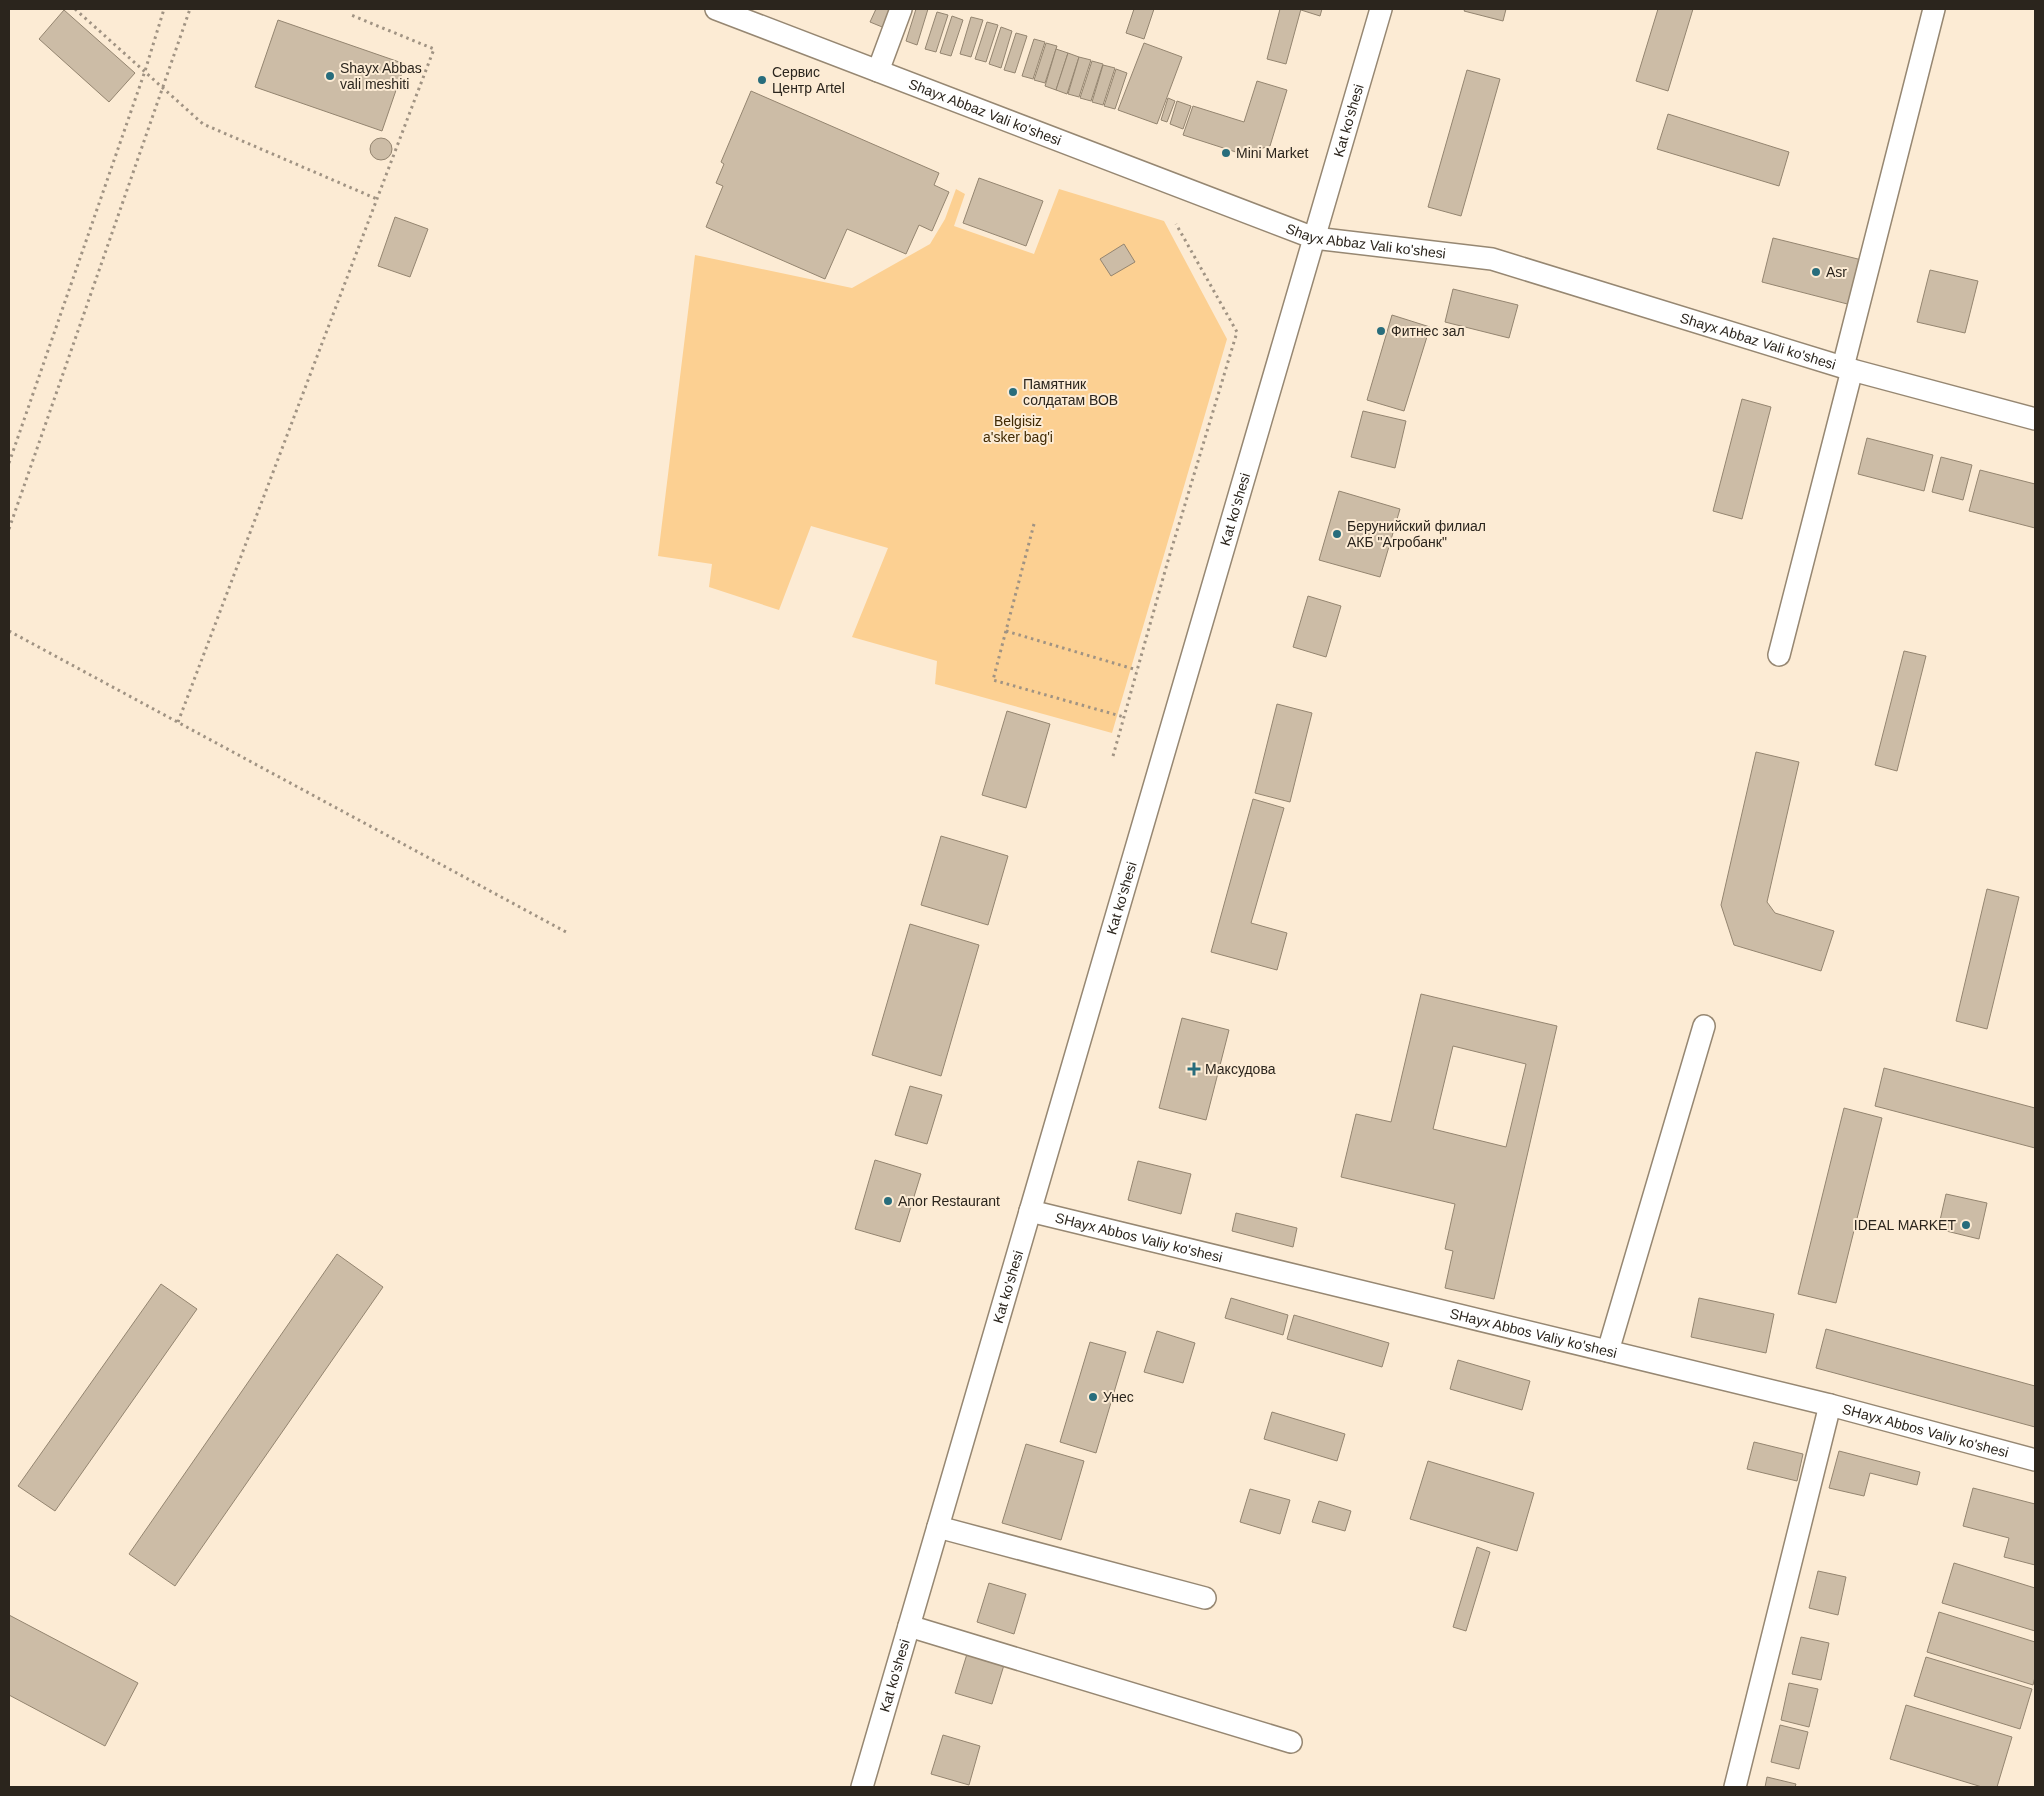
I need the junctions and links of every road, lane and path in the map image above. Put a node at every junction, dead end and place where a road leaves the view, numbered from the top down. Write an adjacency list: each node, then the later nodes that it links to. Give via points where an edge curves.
1 (75, 9): 10 (path)
2 (164, 9): 10 (path)
3 (190, 9): 11 (path)
4 (716, 9): 9 (street, Shayx Abbaz Vali ko'shesi)
5 (901, 9): 9 (street)
6 (1381, 9): 14 (street, Kat ko'shesi)
7 (1934, 9): 15 (street)
8 (350, 15): 12 (path, via 434,50)
9 (878, 71): 14 (street, Shayx Abbaz Vali ko'shesi)
10 (144, 72): 11 (path); 17 (path)
11 (163, 88): 12 (path, via 203,124); 19 (path)
12 (377, 199): 25 (path)
13 (1176, 224): 23 (path, via 1237,332)
14 (1314, 238): 15 (street, Shayx Abbaz Vali ko'shesi, via 1492,259); 29 (street, Kat ko'shesi)
15 (1848, 369): 16 (street, Shayx Abbaz Vali ko'shesi); 22 (street)
16 (2035, 419)
17 (9, 463)
18 (1034, 524): 21 (path)
19 (9, 529)
20 (9, 631): 25 (path)
21 (1006, 631): 23 (path); 24 (path, via 993,680)
22 (1779, 655)
23 (1137, 670): 24 (path)
24 (1124, 717): 26 (path)
25 (178, 722): 27 (path)
26 (1113, 756)
27 (566, 932)
28 (1704, 1026): 30 (street)
29 (1030, 1211): 30 (street, SHayx Abbos Valiy ko'shesi); 33 (street, Kat ko'shesi)
30 (1608, 1351): 31 (street, SHayx Abbos Valiy ko'shesi)
31 (1830, 1405): 32 (street, SHayx Abbos Valiy ko'shesi); 38 (street)
32 (2035, 1460)
33 (938, 1527): 34 (street); 35 (street, Kat ko'shesi)
34 (1205, 1598)
35 (909, 1626): 36 (street); 37 (street, Kat ko'shesi)
36 (1291, 1742)
37 (862, 1787)
38 (1736, 1787)

